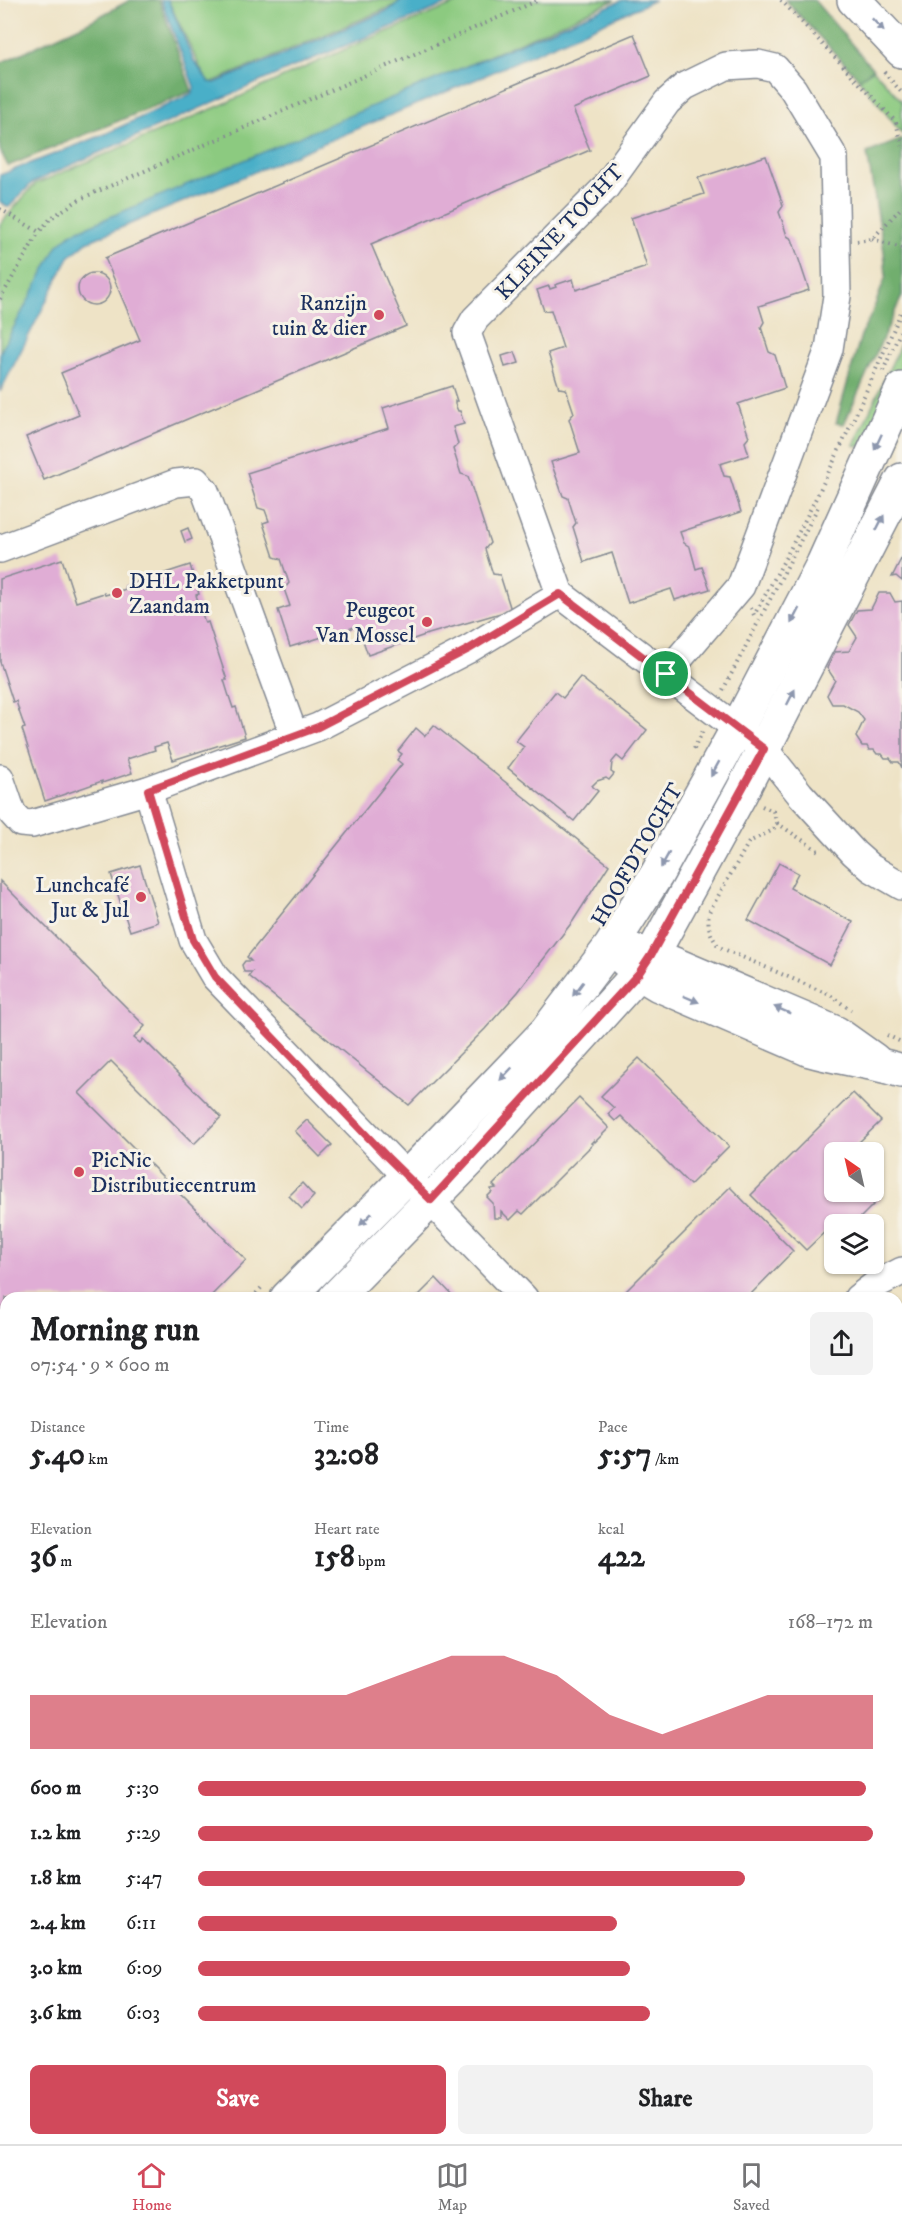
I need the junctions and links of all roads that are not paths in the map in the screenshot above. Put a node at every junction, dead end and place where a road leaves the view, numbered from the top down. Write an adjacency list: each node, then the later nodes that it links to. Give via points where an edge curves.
1 (854, 0): 2 (main road, one-way to 2)
2 (902, 51)
3 (892, 380): 8 (main road, HOOFDTOCHT, one-way to 8, via 823,564)
4 (902, 480): 10 (main road, one-way to 4)
5 (0, 549): 9 (street, via 176,483 196,481 206,491)
6 (560, 594): 7 (street); 7 (street, KLEINE TOCHT, via 467,333 475,319 604,188 666,102 685,86 726,66 758,64 775,68 793,89 834,157 837,296 828,349 741,586); 9 (street, via 469,649 318,727)
7 (666, 674): 8 (street)
8 (725, 720): 10 (street); 14 (main road, HOOFDTOCHT, one-way to 14, via 657,874)
9 (294, 735): 12 (street)
10 (764, 749): 13 (street, via 854,853); 15 (main road)
11 (0, 778): 12 (street, via 12,813 21,823 32,824)
12 (148, 790): 17 (street, via 193,940 215,977)
13 (902, 886)
14 (610, 946): 15 (main road); 17 (main road, HOOFDTOCHT, one-way to 17, via 546,1032)
15 (645, 964): 16 (main road, via 659,985 810,1050 834,1057); 18 (main road)
16 (894, 1059)
17 (407, 1177): 18 (street); 20 (main road, HOOFDTOCHT, one-way to 20)
18 (431, 1200): 21 (main road); 22 (street)
19 (902, 1271): 23 (street)
20 (278, 1289)
21 (341, 1292)
22 (518, 1292)
23 (866, 1292)

